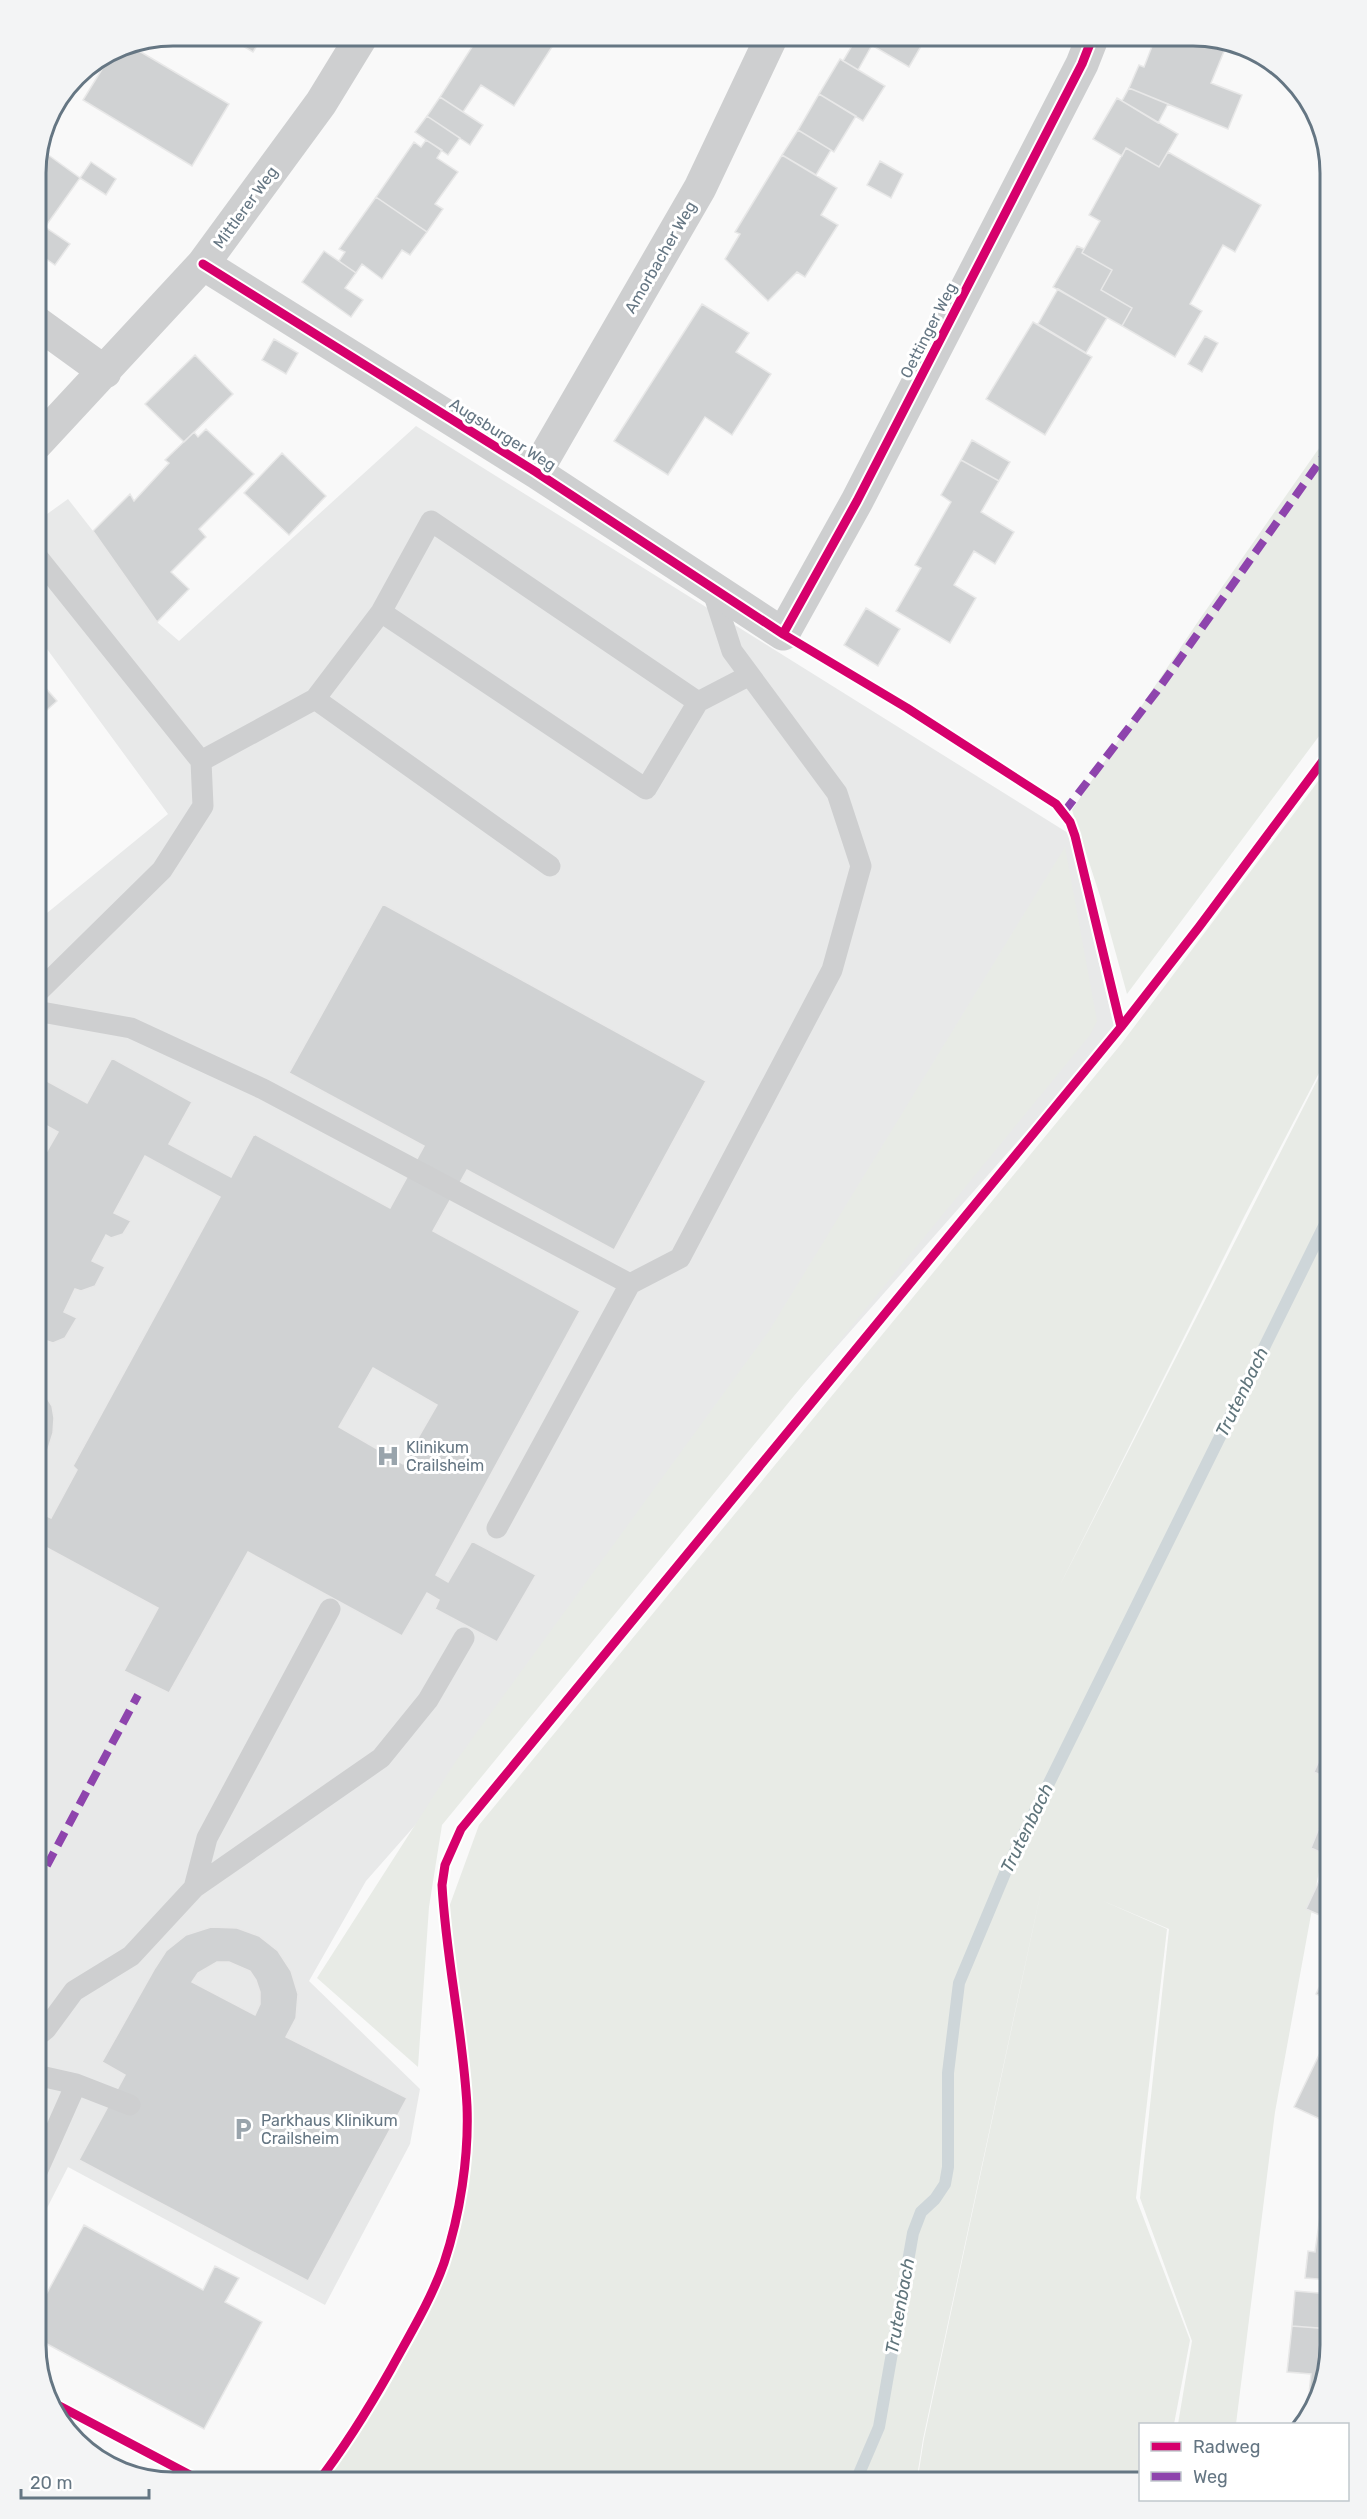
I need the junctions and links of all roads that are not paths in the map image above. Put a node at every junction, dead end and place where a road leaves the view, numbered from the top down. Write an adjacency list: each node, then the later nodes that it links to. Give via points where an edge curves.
1 (356, 46): 4 (street, Mittlerer Weg, via 321,103)
2 (767, 47): 8 (street, Amorbacher Weg, via 700,188)
3 (1089, 47): 12 (street, Oettinger Weg, via 857,501)
4 (203, 264): 6 (street, Mittlerer Weg); 8 (street, Augsburger Weg)
5 (47, 330): 6 (street)
6 (105, 372): 7 (street, Mittlerer Weg)
7 (47, 433)
8 (536, 472): 10 (street, Augsburger Weg)
9 (47, 569): 16 (lane)
10 (711, 586): 12 (street, Augsburger Weg); 13 (lane, via 732,651)
11 (381, 612): 14 (lane); 15 (lane, via 646,789); 15 (lane, via 432,521)
12 (783, 634)
13 (750, 675): 15 (lane); 20 (lane, via 837,793 861,866 832,970 680,1258)
14 (315, 699): 16 (lane); 17 (lane)
15 (698, 702)
16 (201, 761): 18 (lane, via 203,806 162,870)
17 (550, 866)
18 (47, 984)
19 (47, 1013): 20 (lane, via 142,1032 263,1089)
20 (630, 1284): 21 (lane)
21 (498, 1528)
22 (330, 1609): 24 (lane, via 207,1838)
23 (464, 1638): 24 (lane, via 428,1700 381,1758)
24 (194, 1888): 25 (lane, via 131,1956 74,1991)
25 (46, 2029)
26 (46, 2077): 27 (lane)
27 (76, 2084): 28 (lane); 29 (lane)
28 (130, 2105)
29 (46, 2151)

